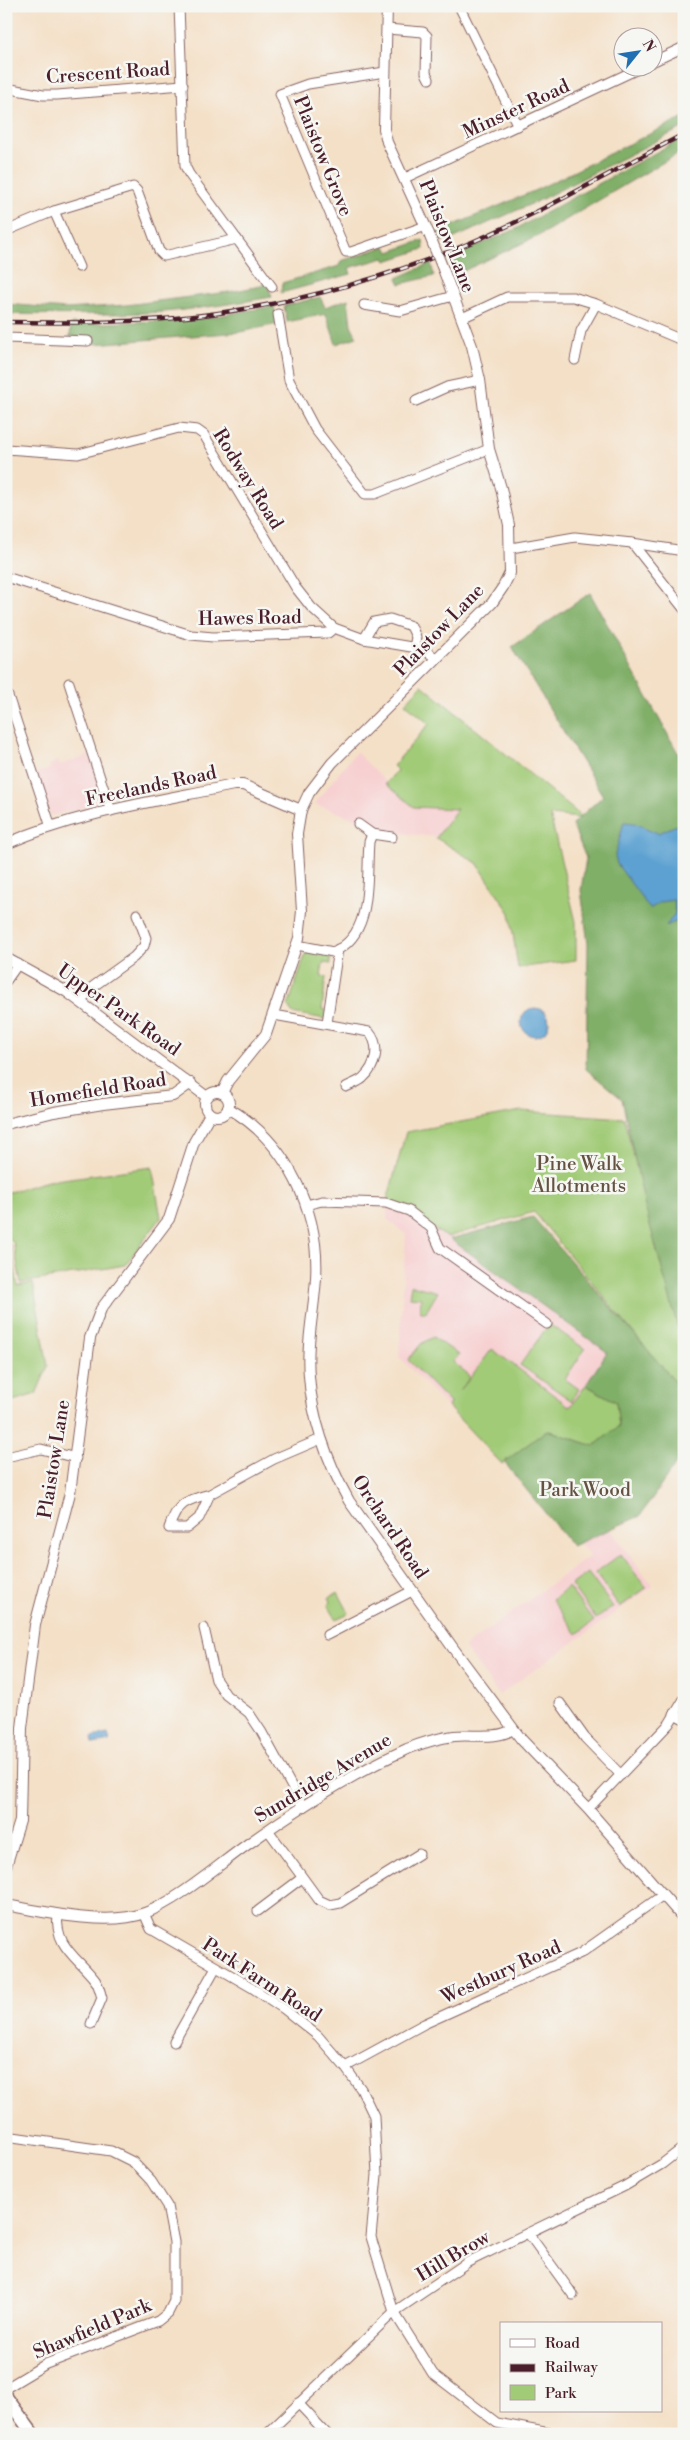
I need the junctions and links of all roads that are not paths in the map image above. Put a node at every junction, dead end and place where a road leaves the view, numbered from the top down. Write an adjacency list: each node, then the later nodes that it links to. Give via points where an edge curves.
1 (179, 6): 10 (street)
2 (387, 6): 4 (street, Plaistow Lane)
3 (460, 6): 12 (street)
4 (387, 29): 7 (street, Plaistow Lane); 9 (street, via 423,32)
5 (684, 47): 6 (street)
6 (662, 57)
7 (385, 72): 13 (street, Plaistow Lane, via 384,129); 15 (street, Plaistow Grove, via 308,84 280,94 346,252)
8 (619, 78): 12 (street, Minster Road)
9 (429, 79)
10 (182, 85): 11 (street, Crescent Road, via 57,95); 17 (street, via 185,166)
11 (6, 88)
12 (518, 126): 13 (street, Minster Road)
13 (405, 178): 15 (street, Plaistow Lane)
14 (54, 211): 16 (street); 17 (street, via 133,187 159,252 164,256); 18 (street)
15 (427, 230): 20 (street, Plaistow Lane, bridge)
16 (6, 231)
17 (237, 239): 19 (street)
18 (79, 267)
19 (272, 286)
20 (453, 296): 22 (street, via 400,311); 24 (street, Plaistow Lane)
21 (596, 304): 24 (street, via 573,297 507,297); 27 (street); 28 (street, via 581,331)
22 (364, 305)
23 (278, 314): 32 (street, via 289,380 315,429 365,494 375,494)
24 (462, 318): 29 (street, Plaistow Lane)
25 (6, 338): 26 (street)
26 (88, 341)
27 (684, 341)
28 (575, 360)
29 (480, 380): 30 (street, via 447,387); 32 (street, Plaistow Lane)
30 (416, 401)
31 (6, 449): 38 (street, Rodway Road, via 78,454 179,428 196,430 204,435 296,588)
32 (489, 450): 34 (street, Plaistow Lane, via 506,507)
33 (632, 543): 34 (street, via 575,538); 35 (street); 37 (street)
34 (511, 548): 41 (street, Plaistow Lane, via 510,573 504,587 480,616)
35 (684, 551)
36 (6, 577): 38 (street, Hawes Road, via 191,635 328,633)
37 (684, 609)
38 (334, 628): 39 (street)
39 (364, 639): 40 (street); 40 (street, via 374,622 390,618 411,626 416,637)
40 (414, 648): 41 (street)
41 (436, 658): 44 (street, Plaistow Lane, via 332,763 309,793)
42 (69, 683): 45 (street)
43 (8, 696): 47 (street)
44 (301, 810): 45 (street, Freelands Road, via 243,785); 52 (street, Plaistow Lane, via 297,834 302,918)
45 (111, 811): 47 (street, Freelands Road)
46 (358, 824): 48 (street)
47 (51, 827): 50 (street, Freelands Road)
48 (372, 834): 49 (street); 53 (street, via 364,916 353,938)
49 (392, 837)
50 (6, 844)
51 (137, 914): 57 (street, via 146,938 144,946 92,988)
52 (297, 945): 53 (street, via 327,951); 58 (street, Plaistow Lane)
53 (338, 949): 59 (street)
54 (6, 958): 55 (street, Upper Park Road)
55 (18, 964): 56 (street); 57 (street, Upper Park Road)
56 (6, 981)
57 (81, 1002): 60 (street, Upper Park Road)
58 (274, 1015): 59 (street); 62 (street, Plaistow Lane, via 264,1037)
59 (327, 1024): 61 (street, via 369,1032 375,1039 376,1059 364,1077)
60 (191, 1083): 63 (street, Upper Park Road); 66 (street, Homefield Road, via 173,1096 54,1112)
61 (346, 1087)
62 (222, 1093): 63 (street, via 215,1092); 64 (street, via 228,1100)
63 (207, 1097): 65 (street, via 205,1107)
64 (228, 1108): 65 (street, via 220,1116); 67 (street, Orchard Road, via 276,1149)
65 (210, 1114): 71 (street, Plaistow Lane, via 194,1142 169,1219 94,1322 83,1382)
66 (6, 1124)
67 (306, 1205): 68 (street, via 322,1201 386,1203 409,1211 431,1228 440,1248); 69 (street, Orchard Road, via 312,1229 316,1277 309,1340 309,1377)
68 (547, 1324)
69 (321, 1439): 72 (street, via 274,1459); 73 (street, Orchard Road, via 348,1501)
70 (6, 1457): 71 (street, via 41,1449)
71 (76, 1458): 86 (street, Plaistow Lane, via 70,1493 35,1625 22,1728 20,1820)
72 (210, 1494): 72 (street, via 199,1518 187,1528 170,1528 175,1512 189,1499)
73 (412, 1591): 75 (street); 80 (street, Orchard Road)
74 (204, 1628): 82 (street, via 216,1680 226,1695 249,1713)
75 (327, 1634)
76 (684, 1699): 78 (street)
77 (560, 1703): 81 (street, via 586,1738)
78 (674, 1714): 79 (street); 81 (street, via 669,1724)
79 (684, 1719)
80 (513, 1729): 82 (street, Sundridge Avenue, via 504,1734 453,1736 409,1748); 83 (street)
81 (621, 1775): 83 (street)
82 (303, 1807): 84 (street, Sundridge Avenue)
83 (588, 1809): 88 (street)
84 (268, 1830): 87 (street); 91 (street, Sundridge Avenue, via 181,1892)
85 (419, 1854): 87 (street, via 340,1903 330,1905 319,1900)
86 (6, 1866)
87 (302, 1878): 90 (street)
88 (662, 1895): 93 (street); 97 (street, Westbury Road, via 581,1953 424,2024)
89 (6, 1905): 92 (street, Sundridge Avenue)
90 (258, 1911)
91 (144, 1913): 92 (street, Sundridge Avenue, via 114,1918); 94 (street, Park Farm Road, via 151,1929)
92 (58, 1914): 95 (street, via 56,1928 61,1941 97,1981 102,1998)
93 (684, 1919)
94 (216, 1967): 96 (street); 97 (street, Park Farm Road, via 251,1987 311,2030)
95 (91, 2024)
96 (174, 2042)
97 (345, 2067): 102 (street, Park Farm Road, via 362,2089 374,2116 377,2175 370,2236)
98 (6, 2136): 103 (street, Shawfield Park, via 111,2151 133,2162 156,2187 167,2206 174,2242 176,2291 172,2307 158,2321 46,2364)
99 (684, 2146): 100 (street, Hill Brow, via 662,2164 625,2186)
100 (528, 2233): 101 (street); 102 (street, Hill Brow, via 468,2262)
101 (573, 2295)
102 (394, 2312): 105 (street, Hill Brow); 109 (street, Park Farm Road, via 432,2374 497,2422)
103 (6, 2388)
104 (6, 2397): 106 (main road)
105 (298, 2403): 107 (street, Hill Brow); 108 (street)
106 (33, 2434)
107 (267, 2434)
108 (327, 2434)
109 (555, 2434)

